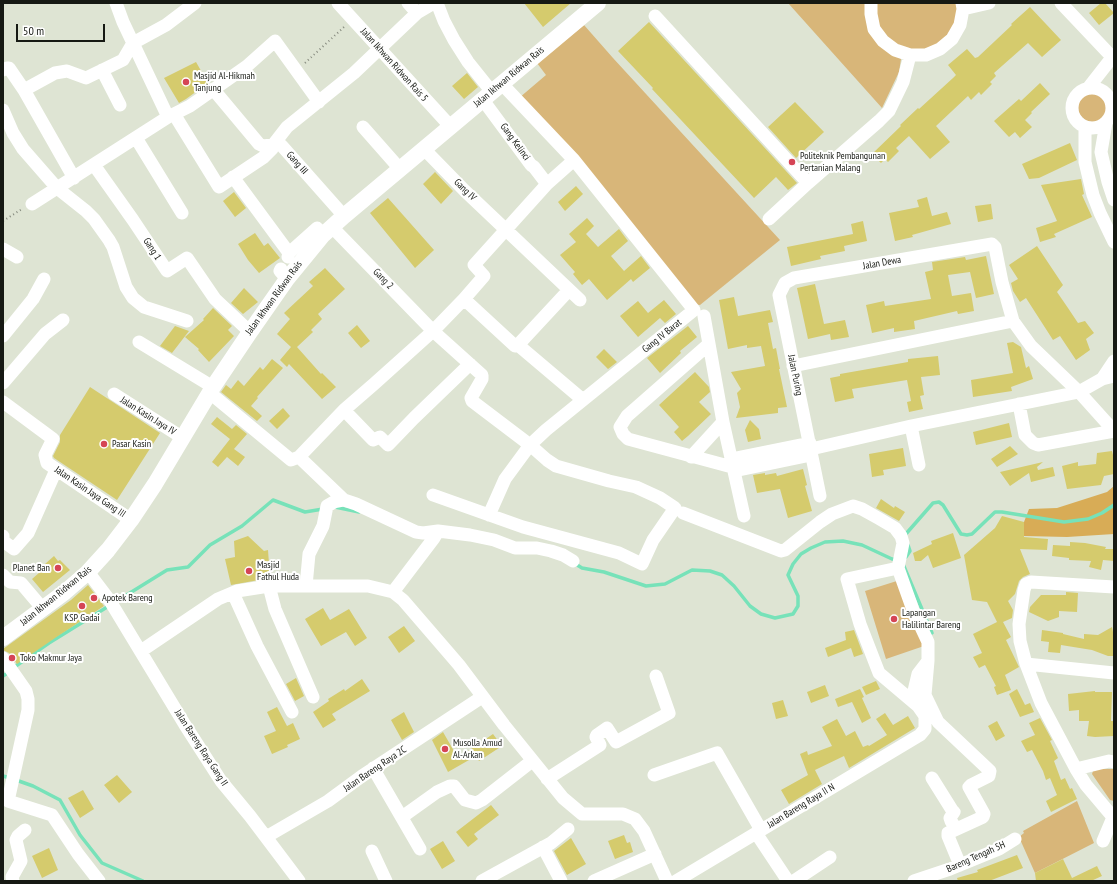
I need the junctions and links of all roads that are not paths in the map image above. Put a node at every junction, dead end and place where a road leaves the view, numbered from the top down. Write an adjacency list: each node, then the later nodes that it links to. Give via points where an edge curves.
1 (116, 3): 13 (street)
2 (195, 3): 13 (street, via 166,25)
3 (338, 3): 14 (street, Jalan Ikhwan Ridwan Rais 5)
4 (408, 3): 11 (street)
5 (436, 3): 11 (street); 22 (street, via 454,40)
6 (598, 3): 22 (main road, Jalan Ikhwan Ridwan Rais)
7 (871, 3): 15 (street, via 870,14 874,28 883,41 895,50)
8 (989, 3): 10 (street)
9 (1061, 3): 16 (street)
10 (963, 6): 15 (street, via 960,25 952,39 940,49 926,55)
11 (417, 13): 14 (street)
12 (655, 16): 41 (street)
13 (133, 43): 18 (street, via 123,60); 27 (street)
14 (380, 48): 24 (street); 30 (street, Jalan Ikhwan Ridwan Rais 5)
15 (910, 55): 41 (street, via 903,82 889,111)
16 (1113, 57): 19 (street)
17 (3, 70): 20 (street, via 9,68)
18 (102, 70): 20 (street, via 86,78 67,71 55,73); 25 (street)
19 (1089, 88): 23 (street); 31 (street, via 1079,92 1072,108 1075,118)
20 (24, 90): 39 (street)
21 (213, 90): 24 (street, via 248,66 275,41); 27 (street); 33 (street, Gang III, via 259,144)
22 (492, 92): 30 (main road, Jalan Ikhwan Ridwan Rais); 35 (street, Gang IV Barat); 40 (street, Gang Kelinci, via 531,165)
23 (1112, 92): 28 (street, via 1113,110)
24 (319, 102): 33 (street, via 287,127)
25 (120, 105)
26 (3, 110): 42 (street, via 23,149)
27 (171, 116): 32 (street); 38 (street, via 219,187)
28 (1106, 123): 31 (street, via 1100,127); 43 (street, via 1101,152)
29 (363, 127): 37 (street)
30 (451, 127): 34 (main road, Jalan Ikhwan Ridwan Rais)
31 (1085, 127): 47 (street, via 1085,162)
32 (136, 138): 36 (street); 46 (street)
33 (273, 145): 38 (street, via 272,150 264,157); 49 (street, Gang III, via 282,146)
34 (424, 149): 37 (main road, Jalan Ikhwan Ridwan Rais); 50 (street, Gang IV)
35 (574, 160): 40 (street); 77 (street, Gang IV Barat, via 694,310)
36 (94, 165): 39 (street); 64 (street, Gang 1, via 166,271 188,258 215,299)
37 (400, 169): 49 (main road, Jalan Ikhwan Ridwan Rais)
38 (233, 177): 49 (street, via 288,255 317,228)
39 (74, 178): 42 (street)
40 (547, 184): 50 (street)
41 (808, 184): 48 (street)
42 (57, 188): 44 (street); 61 (street, via 90,215 109,240 126,287 136,301 144,307)
43 (1114, 200)
44 (32, 204)
45 (1114, 207): 47 (street)
46 (182, 213)
47 (1100, 213): 51 (street)
48 (769, 220)
49 (333, 226): 63 (street, Gang 2); 64 (main road, Jalan Ikhwan Ridwan Rais, via 284,274)
50 (507, 230): 55 (street, Gang IV); 57 (street, via 474,265 484,276)
51 (1114, 242)
52 (3, 249): 53 (street)
53 (18, 257)
54 (44, 279): 65 (street, via 33,298)
55 (569, 290): 58 (street, Gang IV); 68 (street)
56 (779, 295): 62 (street, Jalan Dewa, via 785,283 794,278 990,244 993,245); 71 (street, Jalan Puring)
57 (464, 299): 63 (street); 68 (street, via 515,346)
58 (580, 300)
59 (704, 316): 67 (street)
60 (63, 320): 73 (street, via 45,334)
61 (187, 321)
62 (1013, 321): 71 (street); 75 (street, via 1031,346)
63 (433, 331): 70 (street); 80 (street)
64 (250, 332): 74 (main road, Jalan Ikhwan Ridwan Rais)
65 (3, 336)
66 (139, 342): 74 (street)
67 (708, 344): 81 (street); 87 (street, via 627,416 620,427 628,439)
68 (518, 345): 77 (street)
69 (1114, 361): 72 (street)
70 (470, 364): 80 (street, via 388,445 380,437 373,440); 85 (street, via 483,376 471,398 472,401)
71 (793, 366): 86 (street, Jalan Puring)
72 (1108, 378): 75 (street)
73 (3, 383)
74 (212, 390): 84 (main road, Jalan Ikhwan Ridwan Rais); 88 (street, via 291,460)
75 (1079, 392): 79 (street); 83 (street)
76 (114, 394): 84 (street, Jalan Kasin Jaya IV)
77 (583, 400): 85 (street, Gang IV Barat)
78 (3, 402): 91 (street, via 53,439 45,459)
79 (1019, 404): 82 (street); 83 (street, via 1025,435 1038,445)
80 (344, 410): 88 (street)
81 (723, 422): 87 (street); 90 (street)
82 (911, 426): 86 (street); 89 (street)
83 (1114, 431)
84 (183, 438): 98 (main road, Jalan Ikhwan Ridwan Rais)
85 (530, 445): 96 (street, Gang IV Barat, via 505,479); 96 (street, via 556,466 636,487 675,508 642,564 619,552 523,527)
86 (811, 449): 90 (street); 93 (street, Jalan Puring)
87 (691, 456): 90 (street)
88 (299, 457): 94 (street)
89 (919, 464)
90 (732, 466): 97 (street)
91 (53, 467): 98 (street, Jalan Kasin Jaya Gang III); 100 (street, via 28,533 14,549 3,541)
92 (433, 495): 96 (street)
93 (820, 496)
94 (344, 500): 99 (street, via 416,532); 106 (street, via 327,506 323,526 309,554)
95 (683, 513): 102 (street, via 781,551 832,514 853,506 895,528 901,536 903,543)
96 (489, 514)
97 (744, 516)
98 (131, 520): 103 (main road, Jalan Ikhwan Ridwan Rais)
99 (436, 534): 101 (street, via 470,535 515,548 537,548 563,555); 109 (street)
100 (3, 536)
101 (573, 561)
102 (898, 568): 113 (street, via 928,642); 120 (street, via 847,579 860,624 879,673)
103 (88, 572): 110 (main road, Jalan Ikhwan Ridwan Rais); 112 (street, Jalan Bareng Raya Gang II, via 112,604)
104 (3, 575): 110 (street, via 10,582 21,583)
105 (269, 586): 106 (street); 108 (street); 118 (street, via 275,609)
106 (306, 586): 109 (street, via 368,586)
107 (1114, 587): 114 (street, via 1031,582 1026,584 1020,641)
108 (233, 592): 112 (street, via 218,599); 121 (street, via 257,646)
109 (393, 592): 119 (street, via 435,637)
110 (43, 609): 111 (main road, Jalan Ikhwan Ridwan Rais)
111 (3, 638)
112 (141, 651): 136 (street, Jalan Bareng Raya Gang II, via 221,781)
113 (928, 661): 120 (street, via 918,674 914,691); 133 (street, via 925,694 938,722 990,771 990,776 969,787 984,814 983,817)
114 (1026, 664): 116 (street); 125 (street, via 1041,703)
115 (9, 666): 129 (street, via 26,692 28,710)
116 (1114, 673)
117 (656, 676): 128 (street, via 669,713 616,742 607,728 596,737 600,745)
118 (313, 697)
119 (482, 697): 122 (street); 124 (street, Jalan Bareng Raya 2C)
120 (918, 706): 135 (street, Jalan Bareng Raya II N, via 925,716 925,729 920,736)
121 (292, 712)
122 (532, 761): 128 (street); 131 (street, via 482,800 465,800 454,786 450,786 437,792)
123 (1114, 762): 125 (street)
124 (374, 768): 131 (street); 136 (street, Jalan Bareng Raya 2C, via 328,801)
125 (1076, 769): 130 (street, via 1086,785)
126 (654, 775): 135 (street, via 717,753)
127 (932, 778): 133 (street, via 952,810 953,815 950,818)
128 (546, 779): 142 (street, via 582,814 622,814 635,819)
129 (6, 802): 146 (street, via 52,815)
130 (1113, 816): 138 (street)
131 (402, 817): 140 (street)
132 (568, 829): 139 (street)
133 (956, 829): 144 (street, via 948,833 948,836)
134 (25, 830): 145 (street, via 16,840 21,861 12,877)
135 (758, 832): 153 (street, Jalan Bareng Raya II N); 154 (street)
136 (266, 837): 147 (street, Jalan Bareng Raya Gang II)
137 (1015, 838): 144 (street, Bareng Tengah 5H)
138 (1103, 841)
139 (543, 847): 149 (street); 150 (street)
140 (420, 849)
141 (372, 851): 148 (street)
142 (655, 854): 151 (street); 152 (street)
143 (830, 857): 155 (street)
144 (960, 865): 156 (street, Bareng Tengah 5H)
145 (13, 881)
146 (99, 881)
147 (299, 881)
148 (386, 881)
149 (482, 881)
150 (561, 881)
151 (594, 881)
152 (667, 881)
153 (676, 881)
154 (788, 881)
155 (794, 881)
156 (914, 881)

